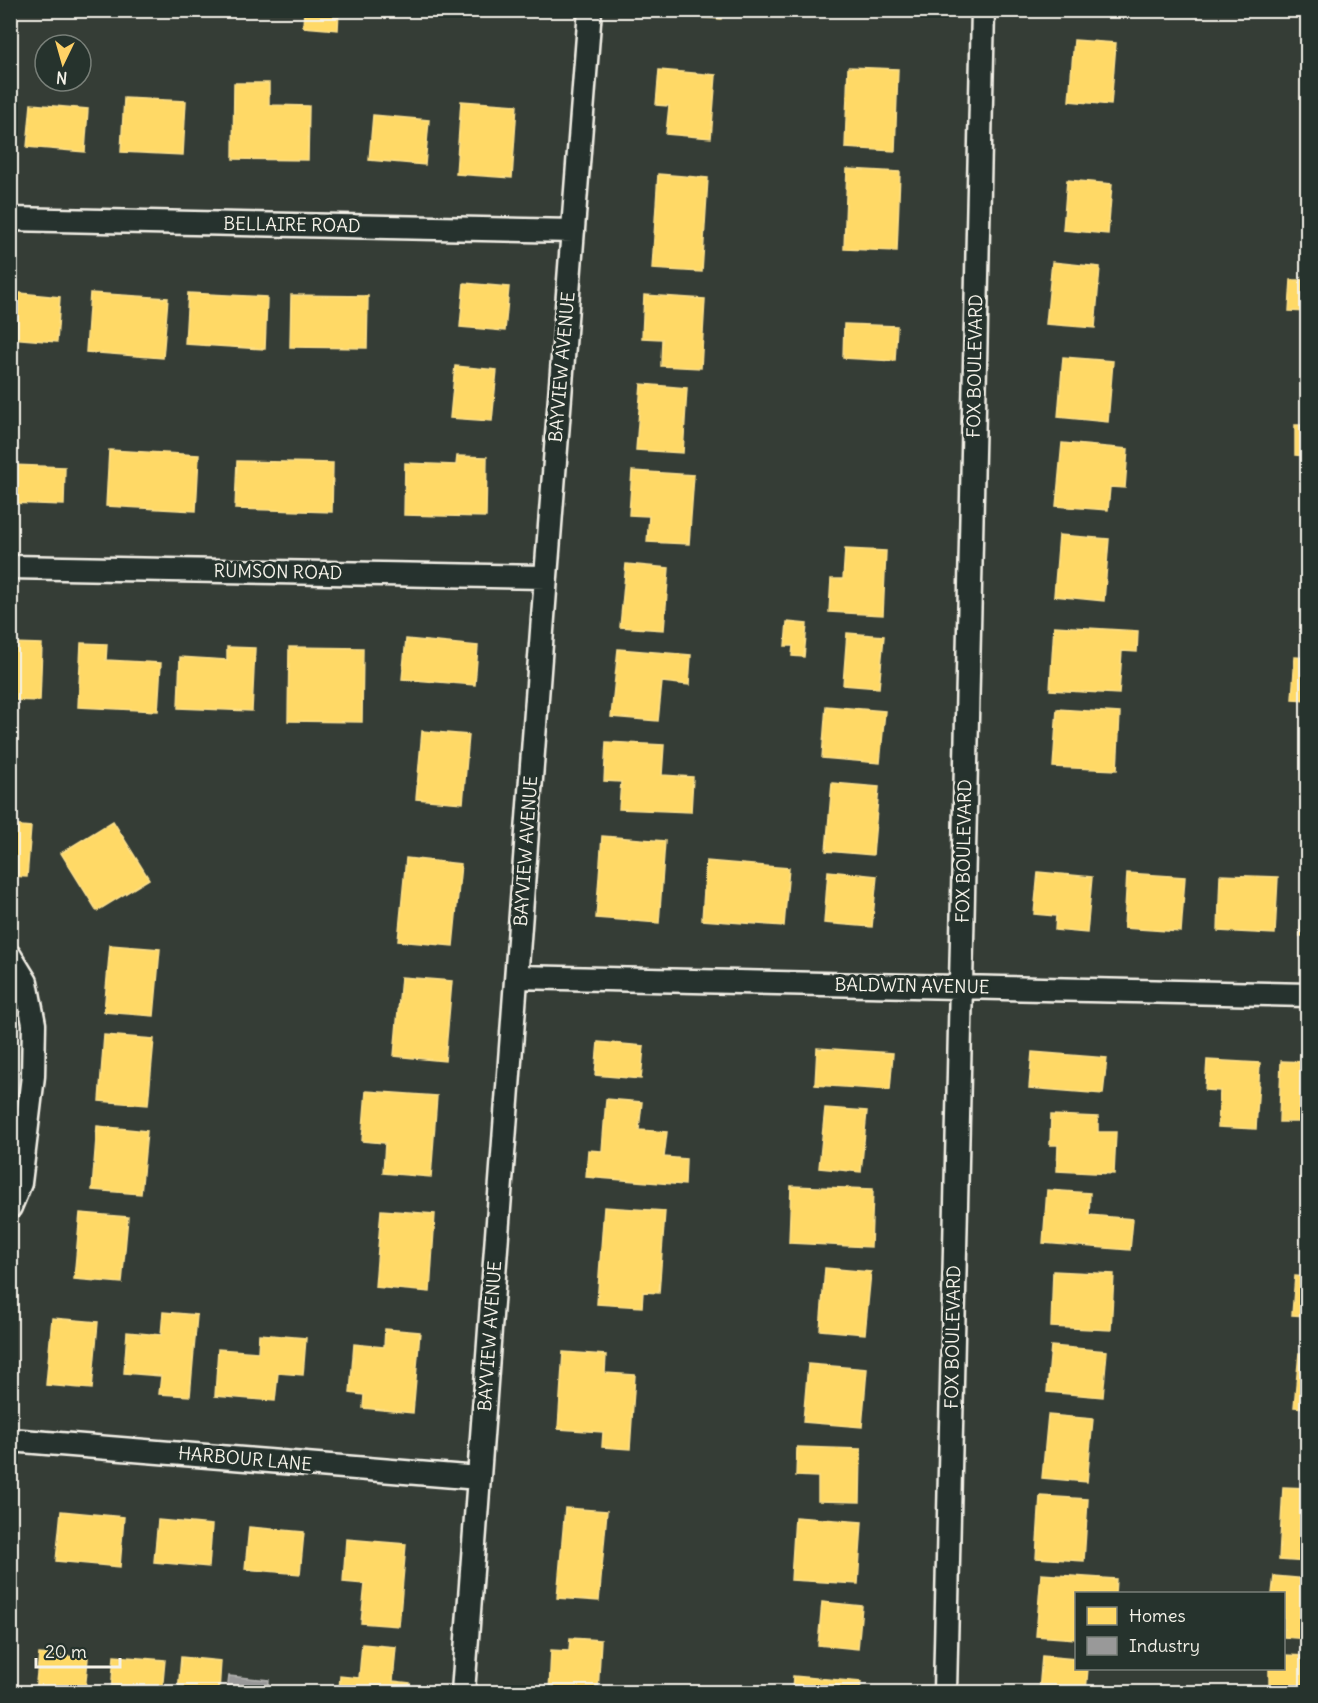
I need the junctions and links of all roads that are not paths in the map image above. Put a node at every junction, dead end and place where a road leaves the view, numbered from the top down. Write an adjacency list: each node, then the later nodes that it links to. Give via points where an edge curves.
1 (590, 10): 4 (street, BAYVIEW AVENUE)
2 (982, 10): 9 (street, FOX BOULEVARD)
3 (10, 219): 4 (street, BELLAIRE ROAD)
4 (573, 231): 6 (street, BAYVIEW AVENUE)
5 (10, 567): 6 (street, RUMSON ROAD)
6 (546, 577): 8 (street, BAYVIEW AVENUE)
7 (10, 956): 11 (street, via 26,982 34,1024 33,1076 20,1183)
8 (517, 977): 9 (street, BALDWIN AVENUE); 13 (street, BAYVIEW AVENUE)
9 (961, 987): 10 (street, BALDWIN AVENUE); 15 (street, FOX BOULEVARD)
10 (1308, 995)
11 (10, 1207)
12 (10, 1440): 13 (street, HARBOUR LANE)
13 (480, 1478): 14 (street, BAYVIEW AVENUE)
14 (463, 1692)
15 (945, 1692)

